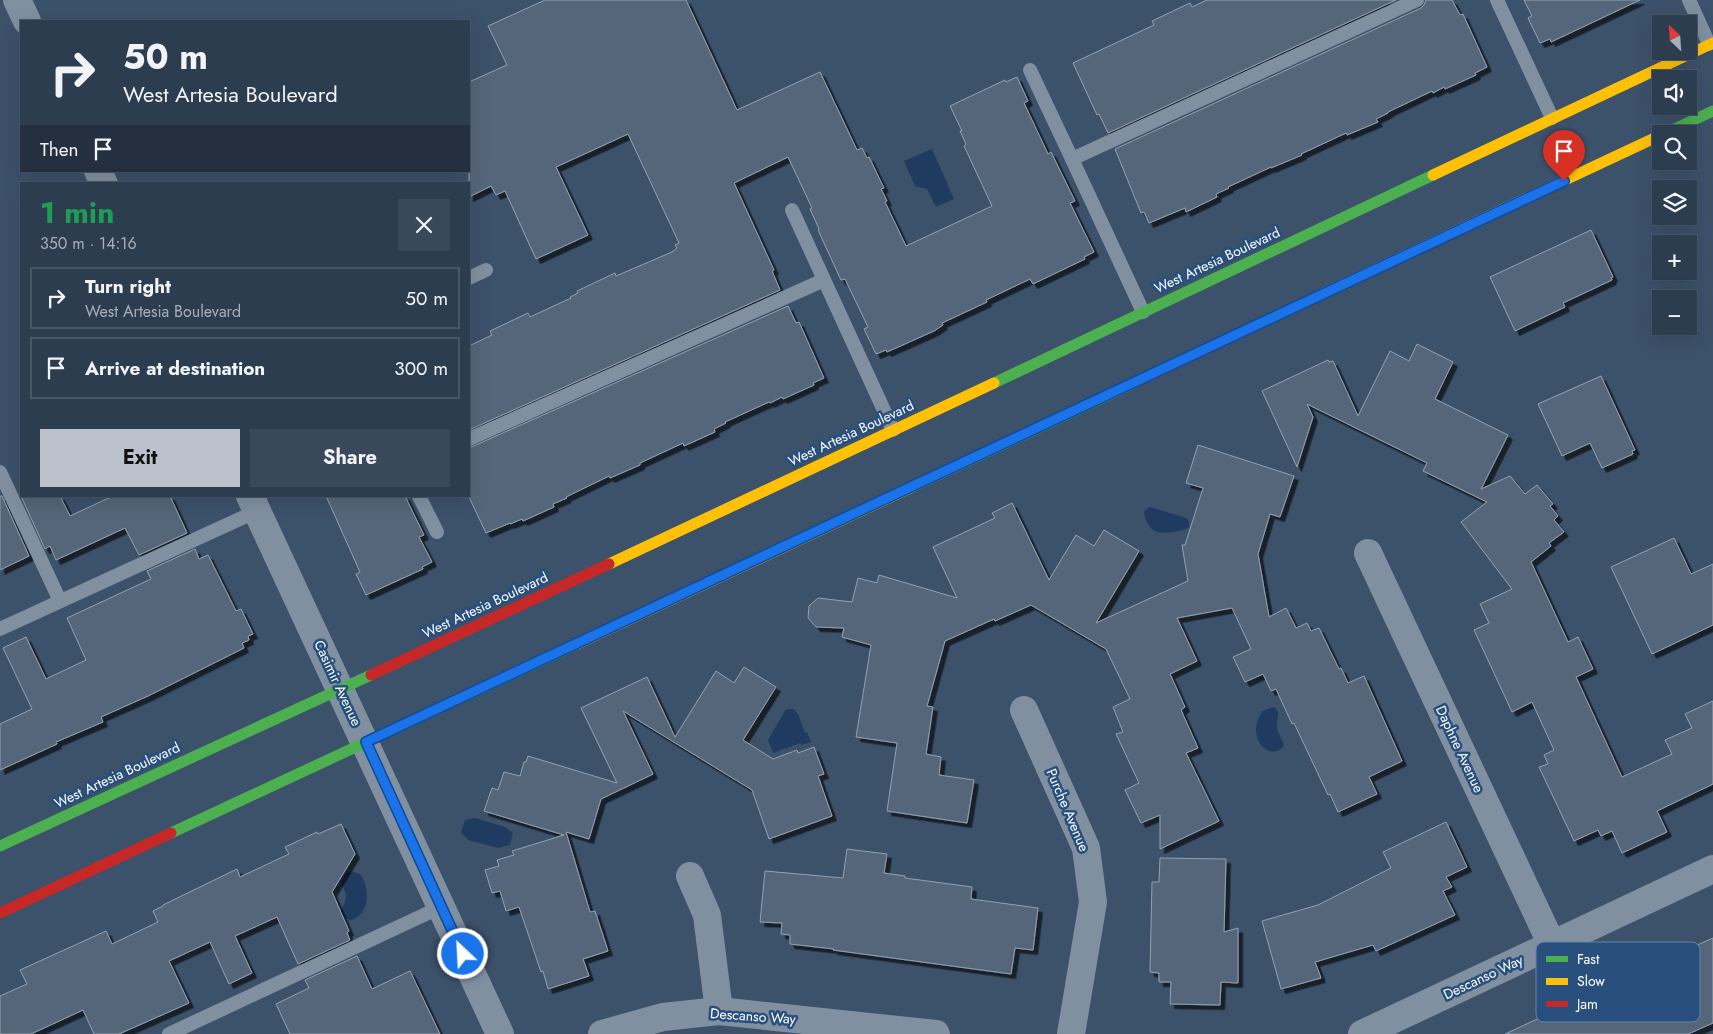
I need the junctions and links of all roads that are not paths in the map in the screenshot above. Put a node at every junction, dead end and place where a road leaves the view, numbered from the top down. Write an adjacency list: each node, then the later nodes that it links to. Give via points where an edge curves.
1 (18, 0): 5 (street)
2 (1417, 0): 12 (lane)
3 (1497, 0): 9 (lane)
4 (1689, 0): 6 (lane)
5 (27, 20)
6 (1711, 43): 9 (main road, West Artesia Boulevard)
7 (1030, 70): 12 (lane)
8 (1713, 111): 10 (main road)
9 (1552, 118): 17 (main road, West Artesia Boulevard)
10 (1683, 125)
11 (1652, 139): 29 (main road)
12 (1072, 159): 17 (lane)
13 (792, 210): 16 (lane)
14 (486, 270): 15 (lane)
15 (470, 278)
16 (824, 280): 18 (lane); 19 (lane)
17 (1143, 312): 18 (main road, West Artesia Boulevard)
18 (893, 430): 27 (main road, West Artesia Boulevard)
19 (470, 439)
20 (0, 472): 25 (lane)
21 (420, 497): 23 (lane)
22 (254, 504): 25 (lane); 27 (street, Casimir Avenue)
23 (437, 532)
24 (1368, 553): 35 (street, Daphne Avenue)
25 (60, 601): 26 (lane)
26 (0, 629)
27 (340, 688): 29 (street, Casimir Avenue); 30 (main road, West Artesia Boulevard)
28 (1024, 710): 43 (street, Purche Avenue, via 1086,848 1093,902)
29 (366, 742): 33 (street, Casimir Avenue); 34 (main road)
30 (0, 846)
31 (1713, 869): 36 (street, Descanso Way)
32 (690, 876): 38 (street, via 707,915)
33 (441, 906): 39 (lane); 40 (street, Casimir Avenue)
34 (0, 913)
35 (1551, 942)
36 (1558, 942)
37 (1536, 952): 44 (street, Descanso Way)
38 (719, 1011): 41 (street, Descanso Way, via 663,1017); 42 (street, Descanso Way)
39 (169, 1034)
40 (500, 1034)
41 (602, 1034)
42 (936, 1034)
43 (1071, 1034)
44 (1362, 1034)

